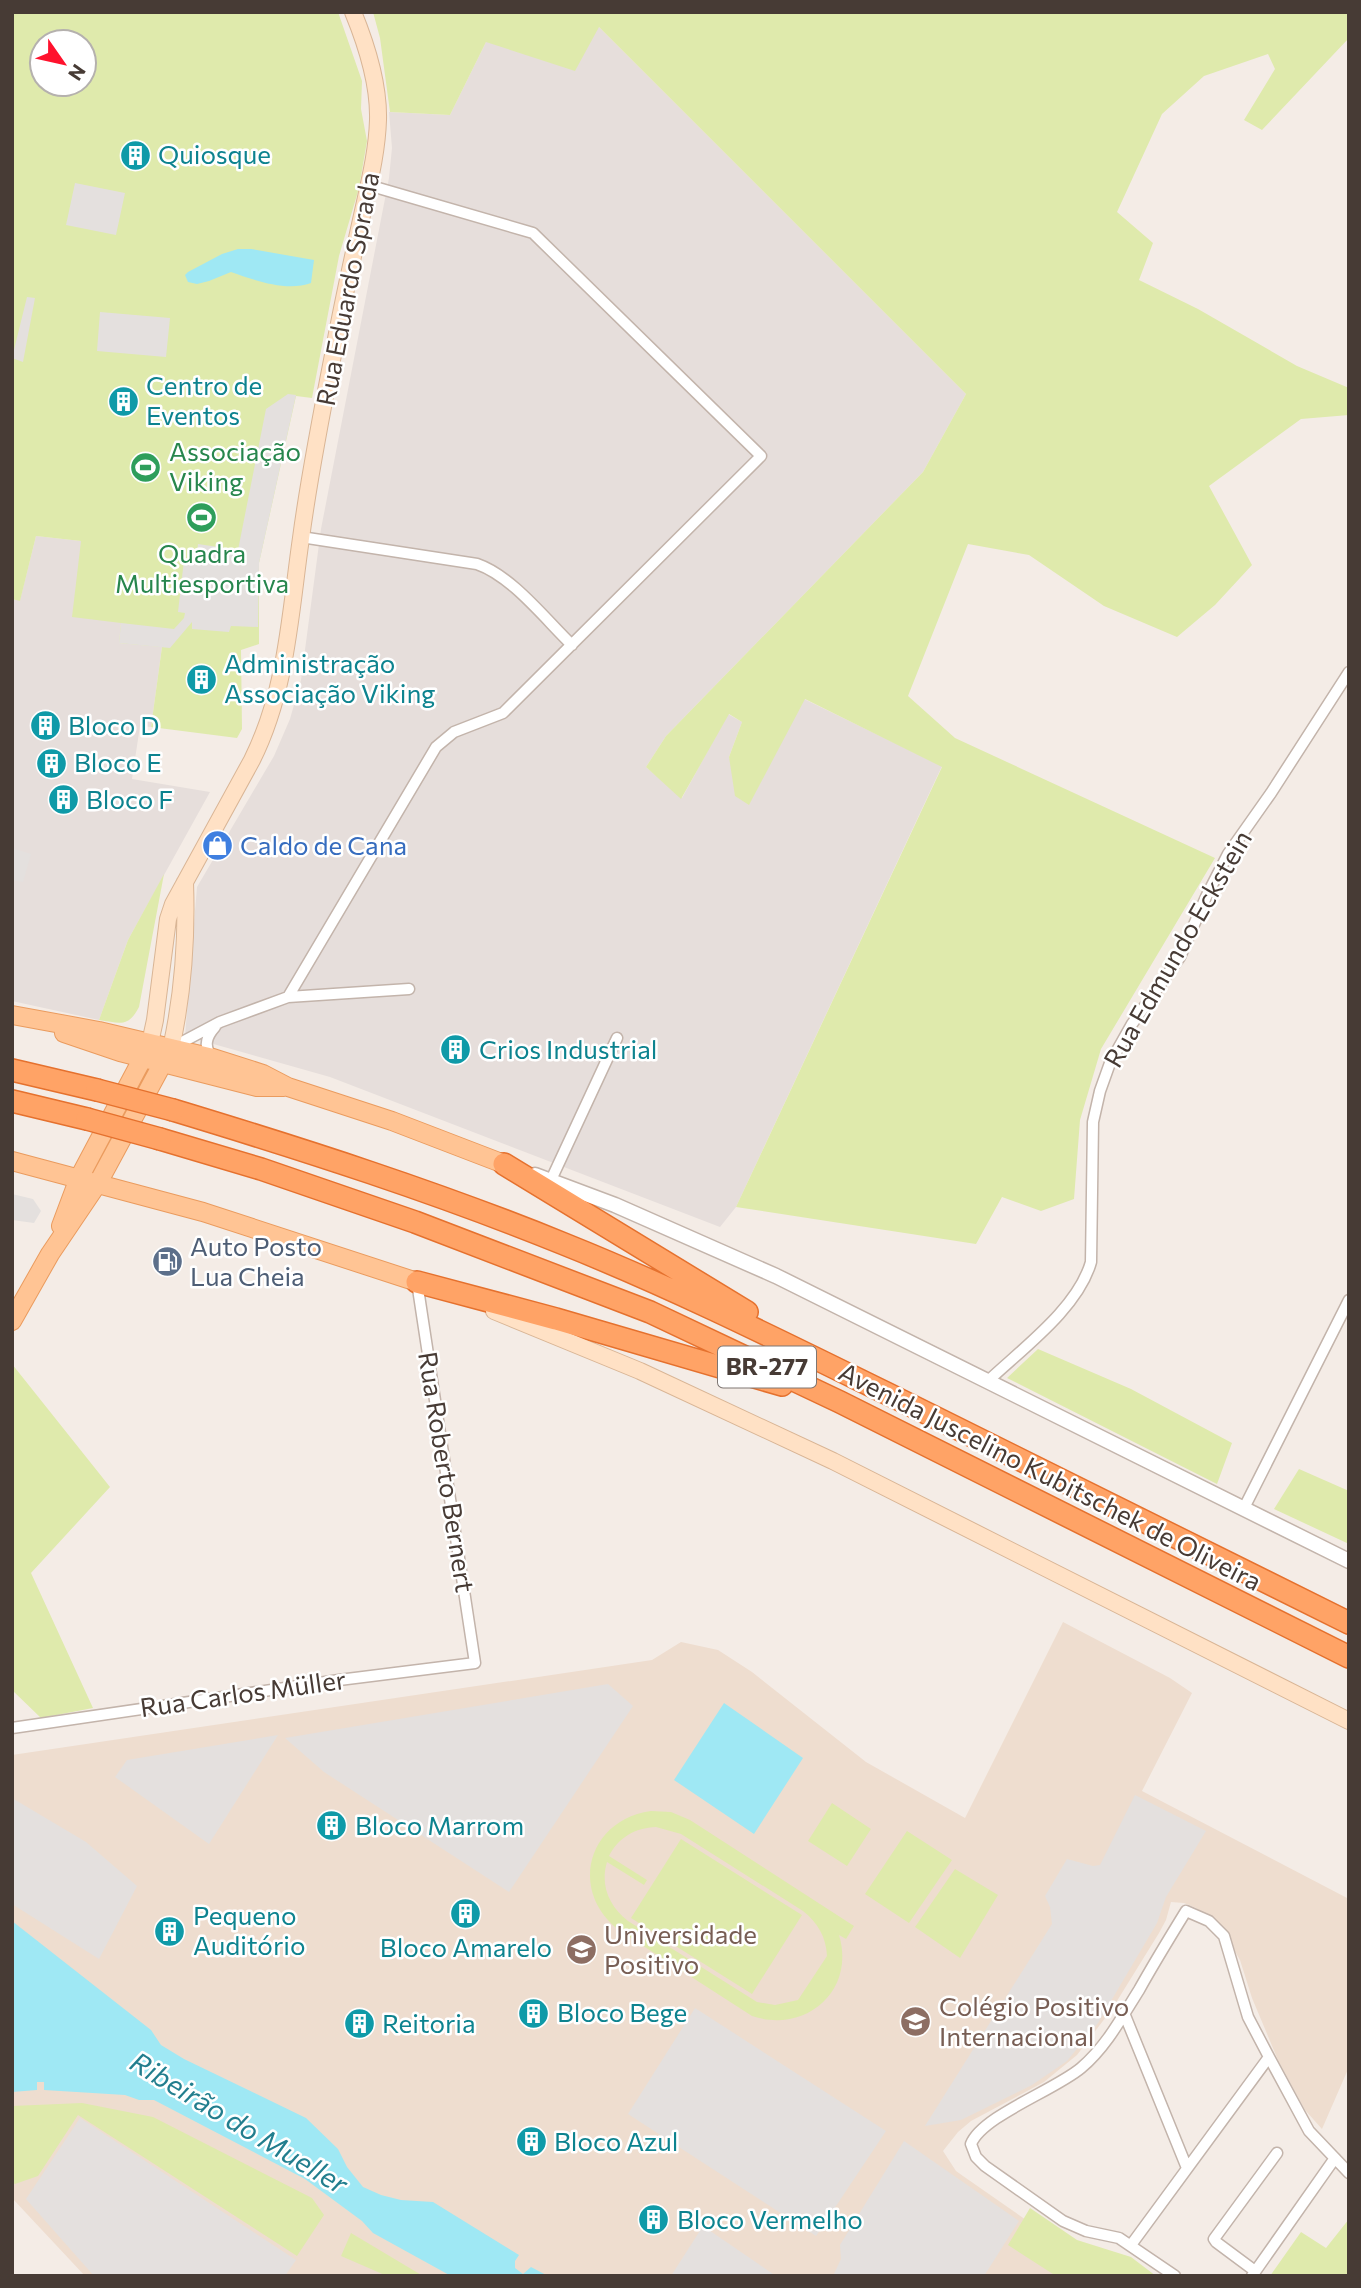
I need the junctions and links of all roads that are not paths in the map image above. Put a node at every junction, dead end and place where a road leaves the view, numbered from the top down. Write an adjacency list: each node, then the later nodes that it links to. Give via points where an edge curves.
1 (353, 12): 2 (main road, Rua Eduardo Sprada, via 378,103)
2 (368, 185): 3 (main road, Rua Eduardo Sprada); 4 (street, via 533,233 761,456)
3 (301, 537): 4 (street, via 487,568); 6 (main road, Rua Eduardo Sprada, via 277,699 252,760)
4 (572, 645): 8 (street, via 503,713 454,732 429,755)
5 (1349, 672): 29 (street, Rua Edmundo Eckstein, via 1224,862 1180,957 1110,1063 1093,1122 1091,1262 1086,1279 1064,1310)
6 (185, 879): 12 (main road, Rua Eduardo Sprada, via 168,919); 13 (main road, Rua Eduardo Sprada, via 186,923 176,1023)
7 (409, 989): 8 (street)
8 (288, 998): 10 (street)
9 (12, 1015): 12 (main road)
10 (220, 1021): 13 (street); 14 (street, via 206,1042)
11 (617, 1038): 22 (street)
12 (147, 1051): 13 (main road); 21 (main road, Rua Eduardo Sprada)
13 (168, 1056): 14 (main road); 16 (main road, via 257,1087); 23 (main road, Rua Eduardo Sprada)
14 (213, 1058): 16 (main road)
15 (12, 1070): 31 (highway, Avenida Juscelino Kubitschek de Oliveira / BR-277, bridge, via 173,1110 365,1171 563,1244 747,1325)
16 (288, 1087): 19 (main road)
17 (12, 1101): 30 (highway, Avenida Juscelino Kubitschek de Oliveira / BR-277, bridge, via 160,1139 368,1205 557,1275 712,1340)
18 (12, 1161): 20 (main road)
19 (504, 1164): 22 (street); 31 (highway, via 743,1310)
20 (40, 1167): 21 (main road); 24 (main road, via 62,1189)
21 (79, 1178): 23 (main road); 24 (main road, Rua Eduardo Sprada)
22 (551, 1180): 29 (street, via 755,1266)
23 (98, 1183): 25 (main road, Rua Eduardo Sprada); 26 (main road)
24 (66, 1212): 25 (main road, Rua Eduardo Sprada)
25 (50, 1254): 28 (main road, Rua Eduardo Sprada)
26 (417, 1282): 30 (highway); 36 (street, Rua Roberto Bernert); 37 (main road, via 640,1371 818,1454)
27 (1349, 1300): 32 (street)
28 (12, 1321)
29 (988, 1381): 32 (street)
30 (840, 1402): 35 (highway, Avenida Juscelino Kubitschek de Oliveira / BR-277)
31 (939, 1419): 34 (highway, Avenida Juscelino Kubitschek de Oliveira / BR-277)
32 (1244, 1508): 33 (street)
33 (1349, 1561)
34 (1349, 1623)
35 (1349, 1657)
36 (475, 1663): 38 (street, Rua Carlos Müller)
37 (1349, 1721)
38 (12, 1728)
39 (1124, 2013): 40 (street, via 1186,1911 1209,1921 1223,1936 1248,2017); 43 (street); 45 (street, via 1103,2046 1080,2069 989,2123 971,2144 981,2162 1063,2221)
40 (1269, 2057): 42 (street, via 1309,2131); 43 (street)
41 (1277, 2153): 46 (street, via 1214,2239)
42 (1335, 2158): 44 (street); 46 (street)
43 (1187, 2168): 45 (street)
44 (1349, 2173)
45 (1131, 2245): 47 (street)
46 (1254, 2273)
47 (1175, 2276)

